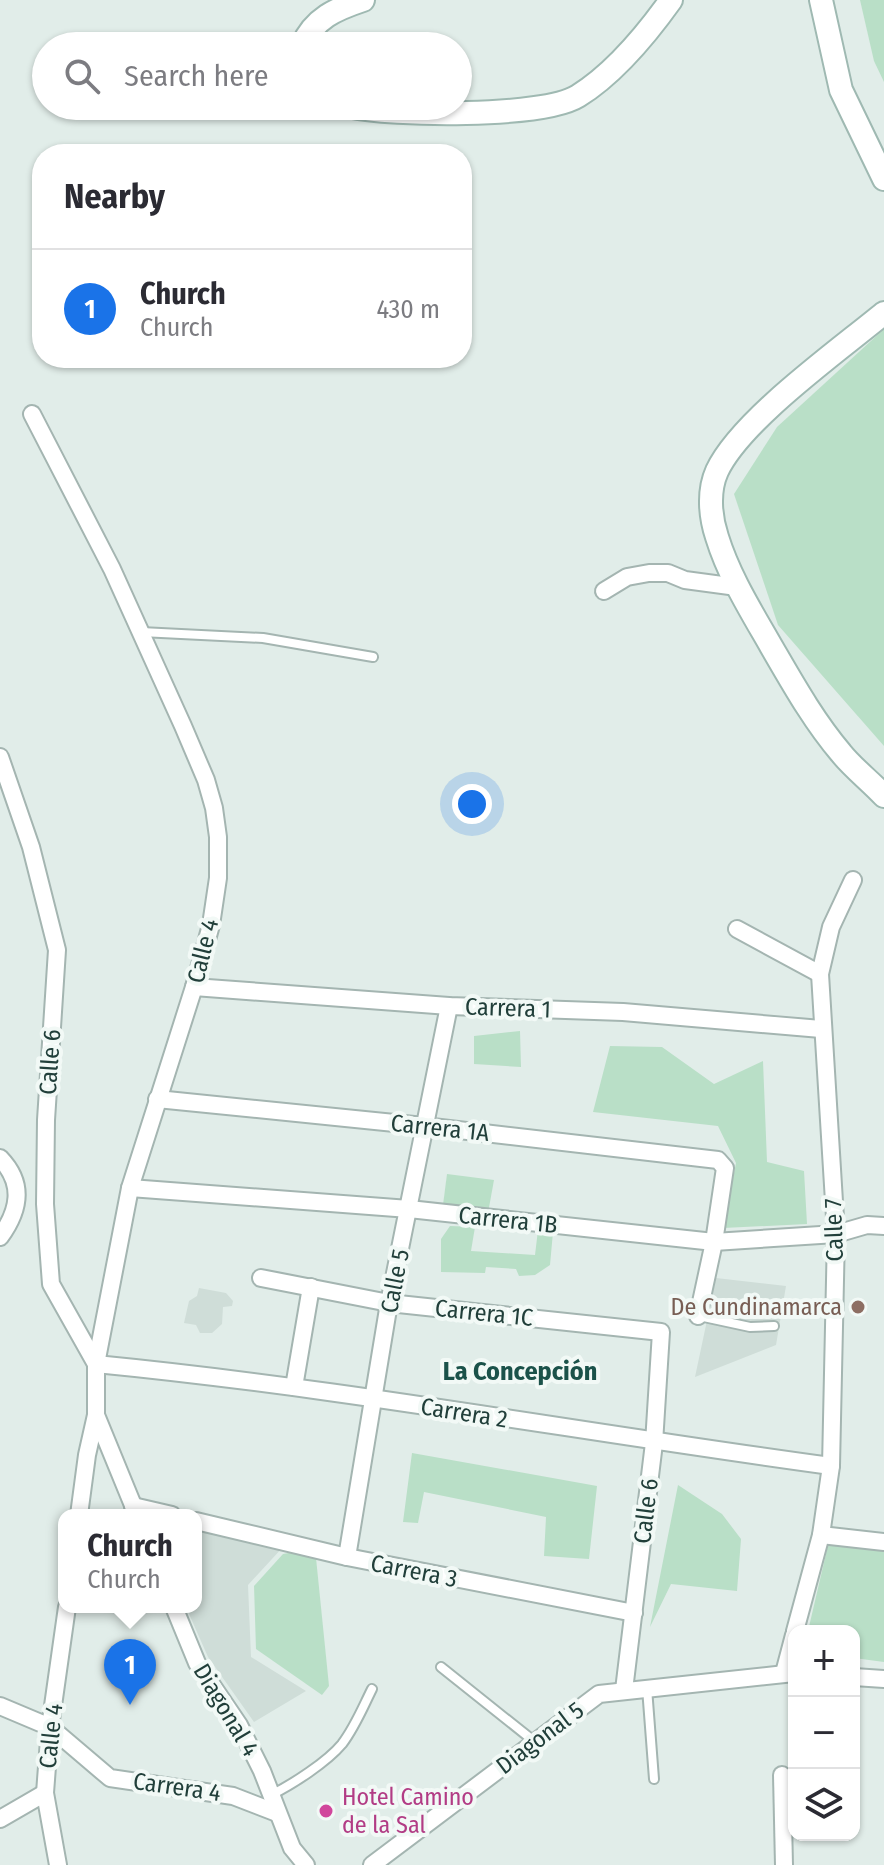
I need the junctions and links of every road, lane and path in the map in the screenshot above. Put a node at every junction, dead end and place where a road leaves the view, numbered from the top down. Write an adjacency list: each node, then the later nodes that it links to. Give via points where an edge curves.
1 (363, 0): 4 (main road, via 332,10)
2 (671, 0): 5 (main road, via 605,77 575,98 544,107)
3 (821, 0): 6 (main road, via 841,90)
4 (308, 32)
5 (472, 112)
6 (884, 179)
7 (884, 313): 9 (main road, via 782,397 734,445 716,473 711,511)
8 (32, 414): 11 (street, Calle 4)
9 (737, 587): 10 (street, via 649,573 627,577); 14 (main road, via 801,697 841,753)
10 (604, 591)
11 (141, 632): 12 (lane, via 263,638); 18 (street, Calle 4, via 214,808 218,878)
12 (373, 657)
13 (0, 757): 36 (street, Calle 6, via 31,847 57,950 45,1162 51,1284)
14 (884, 796)
15 (853, 880): 17 (street, Calle 7, via 831,927)
16 (737, 929): 17 (street)
17 (820, 974): 20 (street, Calle 7)
18 (194, 987): 19 (street, Carrera 1); 21 (street, Calle 4)
19 (449, 1006): 20 (street, Carrera 1, via 623,1012); 22 (street, Calle 5)
20 (821, 1029): 27 (street, Calle 7)
21 (157, 1099): 22 (street, Carrera 1A); 24 (street, Calle 4)
22 (424, 1126): 25 (street, Calle 5); 29 (street, Carrera 1A, via 718,1160 725,1168)
23 (0, 1158): 28 (street, via 11,1170 17,1197 12,1220)
24 (130, 1188): 25 (street, Carrera 1B); 36 (street, Calle 4)
25 (409, 1209): 29 (street, Carrera 1B); 32 (street, Calle 5)
26 (884, 1226): 27 (street, Carrera 1B)
27 (836, 1234): 29 (street, Carrera 1B); 41 (street, Calle 7)
28 (0, 1237)
29 (714, 1242): 33 (street)
30 (261, 1278): 31 (street, Carrera 1C)
31 (311, 1287): 32 (street, Carrera 1C); 37 (street)
32 (389, 1303): 35 (street, Carrera 1C); 38 (street, Calle 5)
33 (698, 1316): 34 (lane, via 750,1327)
34 (774, 1326)
35 (661, 1332): 40 (street, Calle 6)
36 (96, 1364): 37 (street, Carrera 2); 39 (street, Calle 4)
37 (294, 1387): 38 (street, Carrera 2)
38 (375, 1400): 40 (street, Carrera 2); 47 (street, Calle 5)
39 (96, 1415): 42 (street, Calle 4); 43 (street)
40 (654, 1443): 41 (street, Carrera 2); 50 (street, Calle 6)
41 (831, 1466): 45 (street, Calle 7)
42 (80, 1509)
43 (135, 1509)
44 (202, 1522): 47 (street, Carrera 3)
45 (821, 1535): 46 (street); 51 (street, Calle 7)
46 (884, 1542)
47 (347, 1557): 50 (street, Carrera 3)
48 (66, 1613): 60 (street, Calle 4)
49 (176, 1613): 65 (street, Diagonal 4, via 197,1663 239,1725)
50 (634, 1613): 58 (street, Calle 6)
51 (797, 1625)
52 (441, 1667): 61 (lane)
53 (788, 1673): 56 (street, Diagonal 5)
54 (860, 1677): 55 (street)
55 (884, 1679)
56 (647, 1688): 58 (street, Diagonal 5); 63 (lane)
57 (372, 1689): 65 (lane, via 340,1746)
58 (624, 1690): 61 (street, Diagonal 5, via 599,1694)
59 (0, 1706): 60 (street, Carrera 4)
60 (50, 1727): 64 (street, Calle 4); 66 (street, Carrera 4, via 110,1778 233,1796)
61 (535, 1742): 70 (street, Diagonal 5)
62 (782, 1775): 71 (street)
63 (654, 1779)
64 (45, 1793): 67 (street); 68 (street, Calle 4)
65 (270, 1795): 66 (street, Diagonal 4)
66 (277, 1813): 69 (street)
67 (0, 1819)
68 (58, 1865)
69 (306, 1865)
70 (372, 1865)
71 (784, 1865)

